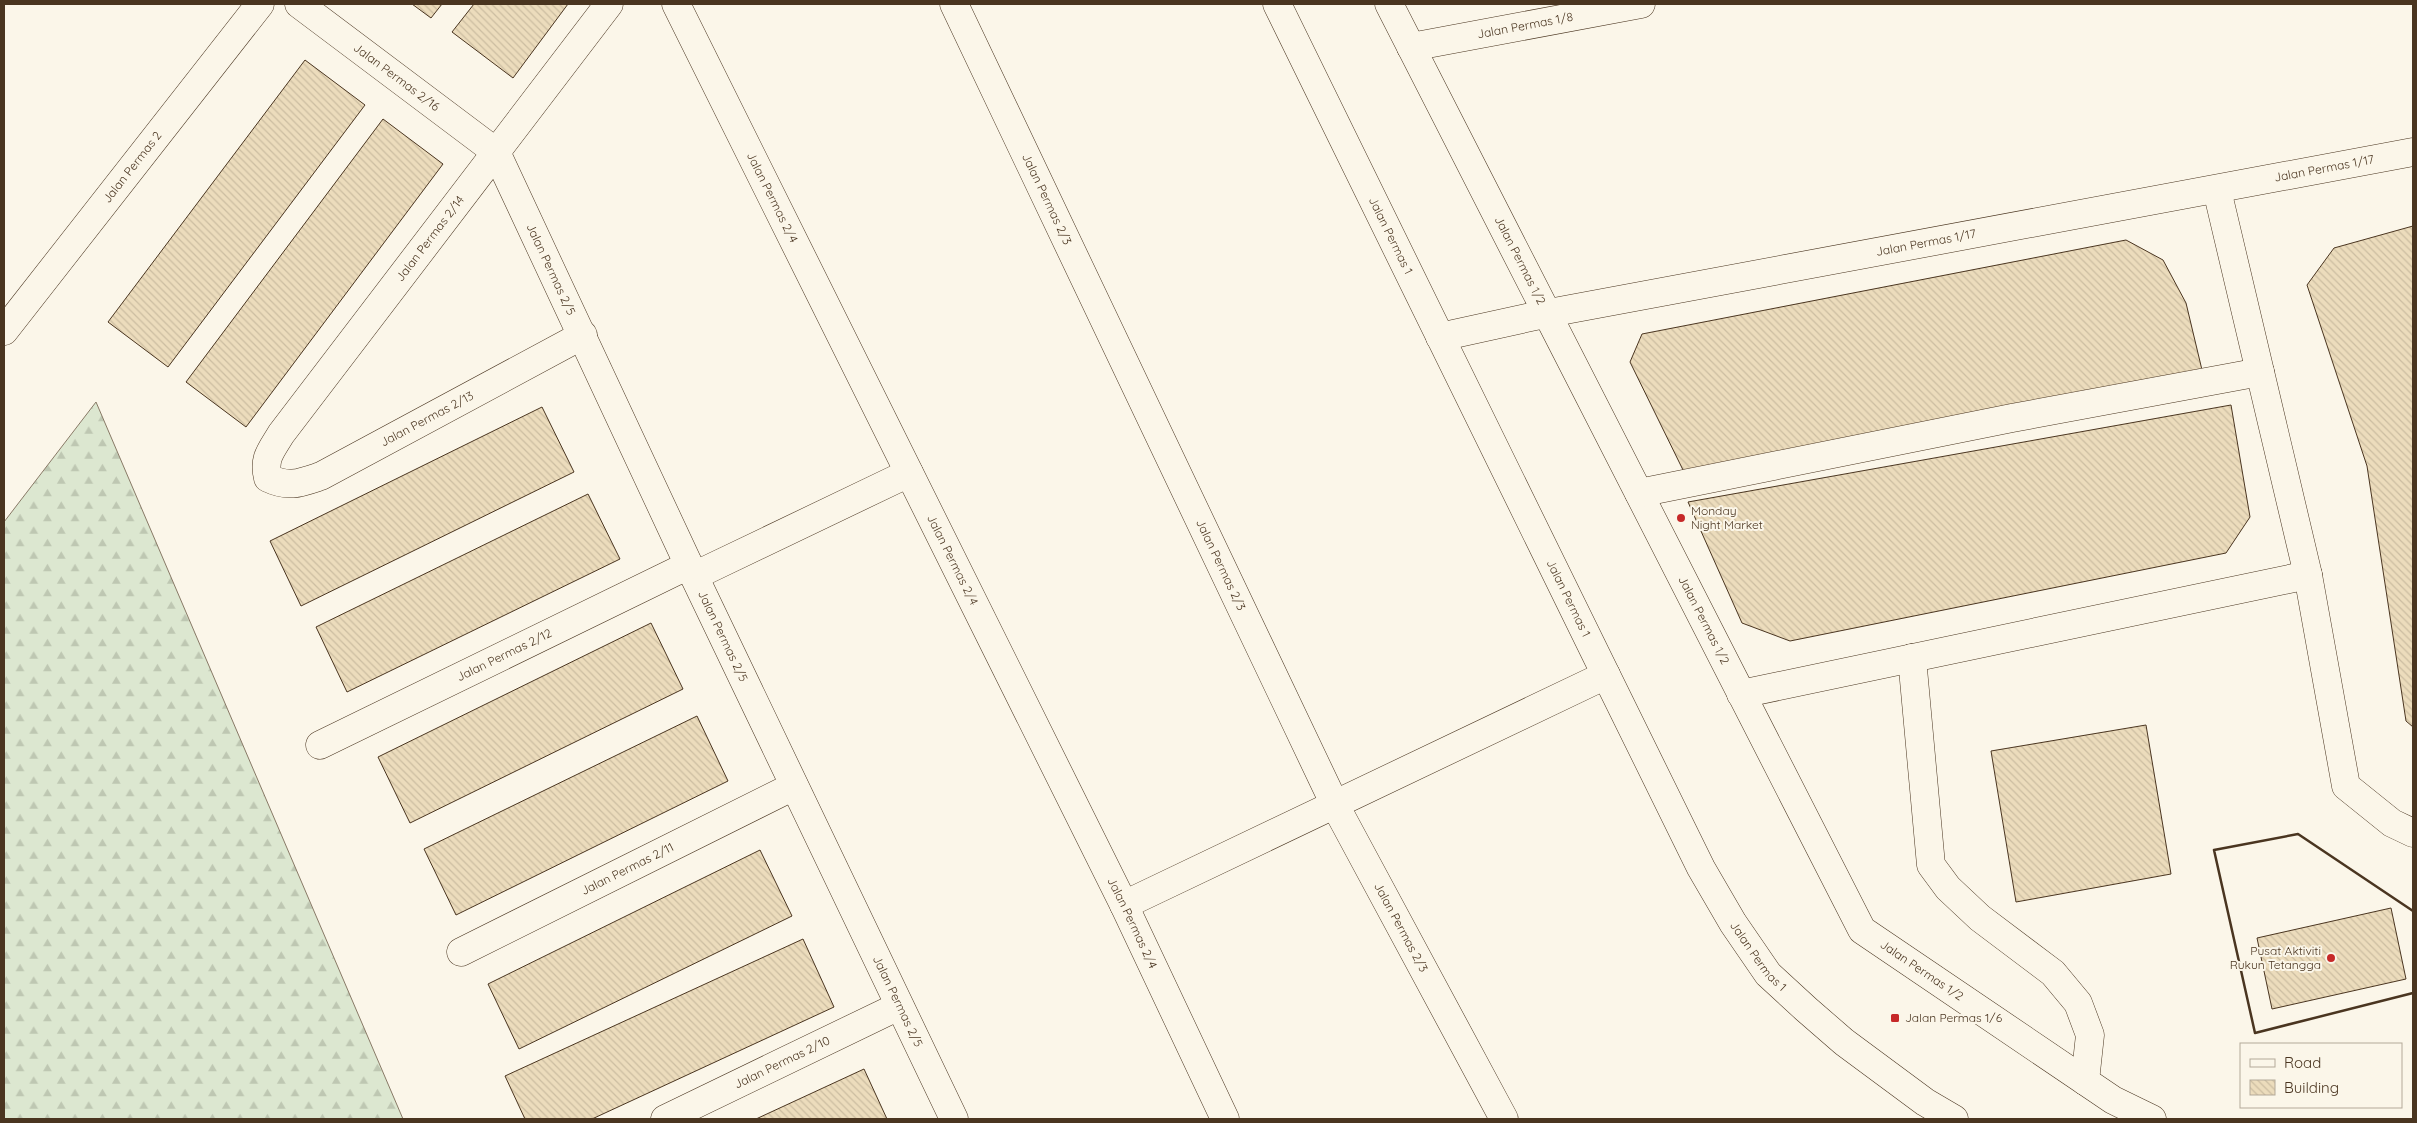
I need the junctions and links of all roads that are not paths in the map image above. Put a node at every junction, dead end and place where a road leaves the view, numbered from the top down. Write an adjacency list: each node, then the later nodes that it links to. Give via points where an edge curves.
1 (260, 4): 14 (street, Jalan Permas 2)
2 (299, 4): 10 (street, Jalan Permas 2/16)
3 (609, 4): 10 (street, Jalan Permas 2/14)
4 (676, 4): 18 (street, Jalan Permas 2/4)
5 (954, 4): 28 (street, Jalan Permas 2/3)
6 (1277, 4): 16 (street, Jalan Permas 1)
7 (1389, 4): 9 (street, Jalan Permas 1/2)
8 (1641, 4): 9 (street, Jalan Permas 1/8)
9 (1411, 47): 13 (street, Jalan Permas 1/2)
10 (496, 152): 15 (street, Jalan Permas 2/5); 19 (street, Jalan Permas 2/14, via 281,434 265,465)
11 (2413, 152): 12 (street, Jalan Permas 1/17)
12 (2218, 190): 13 (street, Jalan Permas 1/17); 17 (street)
13 (1549, 313): 16 (street, Jalan Permas 1/17); 20 (street, Jalan Permas 1/2)
14 (4, 331)
15 (583, 336): 19 (street, Jalan Permas 2/13, via 321,476 296,484 280,484); 21 (street, Jalan Permas 2/5)
16 (1440, 337): 24 (street, Jalan Permas 1)
17 (2260, 372): 20 (street); 22 (street)
18 (909, 473): 21 (street, Jalan Permas 2/12); 30 (street, Jalan Permas 2/4)
19 (268, 478)
20 (1639, 493): 25 (street, Jalan Permas 1/2)
21 (691, 571): 26 (street, Jalan Permas 2/12); 27 (street, Jalan Permas 2/5)
22 (2308, 575): 23 (street); 29 (street, via 2346,786 2392,823)
23 (1912, 658): 25 (street); 33 (street, via 1931,865 1948,888 1980,918 2053,973 2078,1002 2090,1035)
24 (1606, 675): 28 (street); 38 (street, Jalan Permas 1, via 1701,868 1768,974 1844,1042)
25 (1741, 694): 33 (street, Jalan Permas 1/2, via 1862,930)
26 (320, 745)
27 (794, 786): 31 (street, Jalan Permas 2/11); 32 (street, Jalan Permas 2/5)
28 (1335, 805): 30 (street); 37 (street, Jalan Permas 2/3)
29 (2413, 833)
30 (1124, 905): 36 (street, Jalan Permas 2/4)
31 (461, 952)
32 (899, 1006): 34 (street, Jalan Permas 2/10); 35 (street, Jalan Permas 2/5)
33 (2085, 1081): 39 (street, Jalan Permas 1/2, via 2113,1100)
34 (665, 1119)
35 (954, 1119)
36 (1225, 1119)
37 (1504, 1119)
38 (1954, 1119)
39 (2152, 1119)

